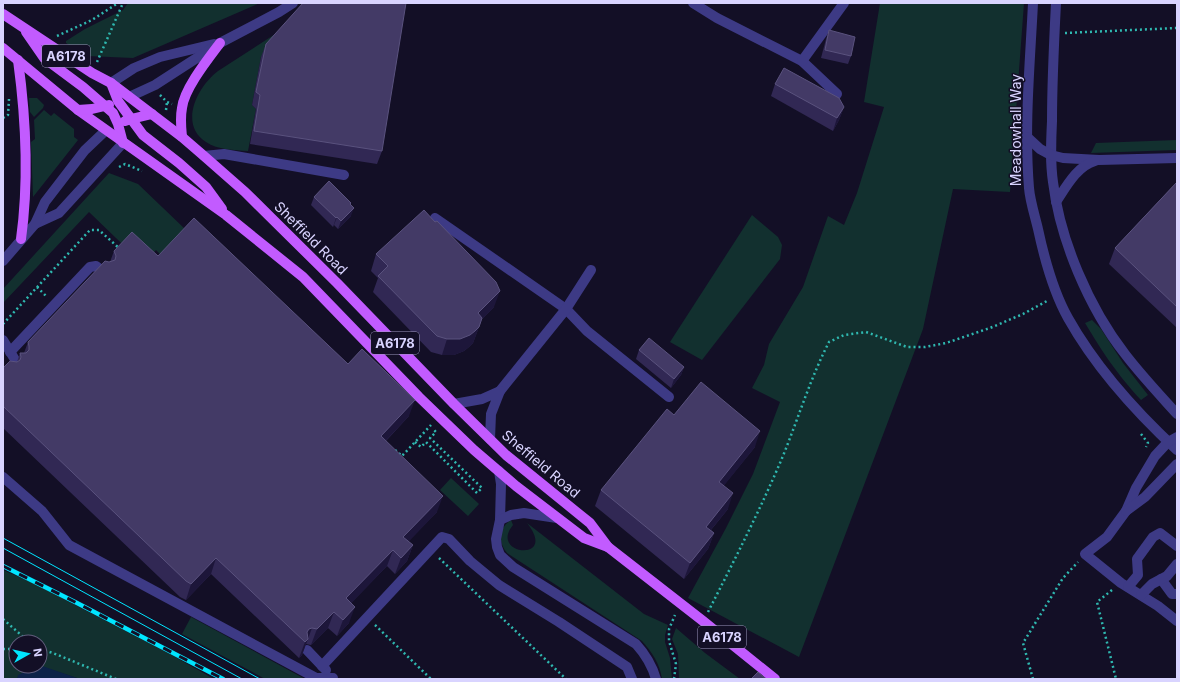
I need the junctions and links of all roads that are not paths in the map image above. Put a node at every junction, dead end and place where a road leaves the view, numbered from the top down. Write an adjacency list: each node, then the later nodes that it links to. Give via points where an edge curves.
1 (293, 3): 8 (street)
2 (693, 3): 11 (street)
3 (844, 3): 11 (street)
4 (1033, 3): 23 (street, Meadowhall Way)
5 (1056, 3): 25 (street)
6 (3, 14): 7 (main road, A6178)
7 (22, 27): 12 (main road, A6178); 16 (main road, via 44,58)
8 (220, 43): 12 (street, via 160,56 134,68); 14 (street, via 155,85); 22 (main road, via 196,76 182,107)
9 (3, 48): 10 (main road, A6178)
10 (18, 60): 17 (main road, A6178); 34 (main road, via 25,143)
11 (802, 61): 13 (street)
12 (111, 84): 14 (main road, Sheffield Road / A6178); 15 (main road, Sheffield Road)
13 (837, 94)
14 (128, 97): 15 (main road); 18 (main road, Sheffield Road / A6178)
15 (118, 102): 16 (main road); 19 (main road, Sheffield Road)
16 (106, 106): 17 (main road); 20 (main road)
17 (78, 110): 21 (main road, A6178)
18 (152, 114): 19 (main road); 22 (main road, Sheffield Road / A6178)
19 (130, 118): 20 (main road); 31 (main road, Sheffield Road, via 143,135 206,187)
20 (118, 124): 21 (main road); 24 (main road)
21 (105, 130): 24 (main road, Sheffield Road / A6178); 33 (street, via 85,150 45,202)
22 (182, 137): 26 (main road, Sheffield Road / A6178)
23 (1027, 137): 25 (street); 47 (street, Meadowhall Way, via 1031,196 1047,266 1067,317 1123,397 1144,419)
24 (123, 143): 31 (main road, Sheffield Road / A6178); 33 (street, via 59,212)
25 (1051, 155): 28 (street); 30 (street)
26 (204, 156): 29 (street, via 224,154); 44 (main road, Sheffield Road / A6178, via 245,192 332,278)
27 (1177, 158): 28 (street)
28 (1099, 160): 30 (street, via 1086,165)
29 (344, 175)
30 (1056, 202): 45 (street, via 1063,232 1076,266 1106,326 1124,353)
31 (226, 215): 50 (main road, Sheffield Road / A6178, via 303,277 419,397)
32 (435, 218): 38 (street)
33 (34, 224): 34 (street)
34 (21, 239): 35 (street)
35 (3, 261)
36 (591, 270): 38 (street)
37 (104, 272): 40 (street, via 96,266 90,268)
38 (566, 310): 42 (street); 43 (street, via 587,331)
39 (3, 340): 40 (street)
40 (10, 352): 41 (street)
41 (17, 363)
42 (500, 391): 44 (street, via 482,399); 46 (street, via 491,414)
43 (668, 397)
44 (454, 404): 46 (main road, Sheffield Road / A6178)
45 (1177, 414)
46 (490, 439): 56 (main road, Sheffield Road / A6178, via 590,523)
47 (1172, 440): 48 (street, Meadowhall Way); 52 (street, via 1155,456)
48 (1177, 450)
49 (1177, 464): 52 (street, via 1145,497)
50 (499, 471): 53 (main road, Sheffield Road / A6178); 54 (street)
51 (3, 477): 65 (street, via 42,511 69,545 316,678)
52 (1126, 511): 59 (street, via 1107,537 1085,554)
53 (557, 518): 54 (street, via 524,513); 56 (main road, Sheffield Road / A6178, via 584,538)
54 (500, 520): 67 (street, via 496,539 500,555 513,567 636,644 653,666)
55 (1176, 544): 59 (street, via 1160,533 1153,537 1137,559 1138,575)
56 (608, 547): 68 (main road, Sheffield Road / A6178)
57 (1177, 564): 58 (street)
58 (1161, 579): 60 (street, via 1172,594); 61 (street)
59 (1124, 585): 61 (street)
60 (1177, 594)
61 (1141, 595): 62 (street)
62 (1177, 621)
63 (307, 650): 64 (street)
64 (322, 666): 65 (street); 66 (street, via 442,538 449,539 499,585 627,667)
65 (333, 679)
66 (632, 679)
67 (656, 679)
68 (776, 679)

